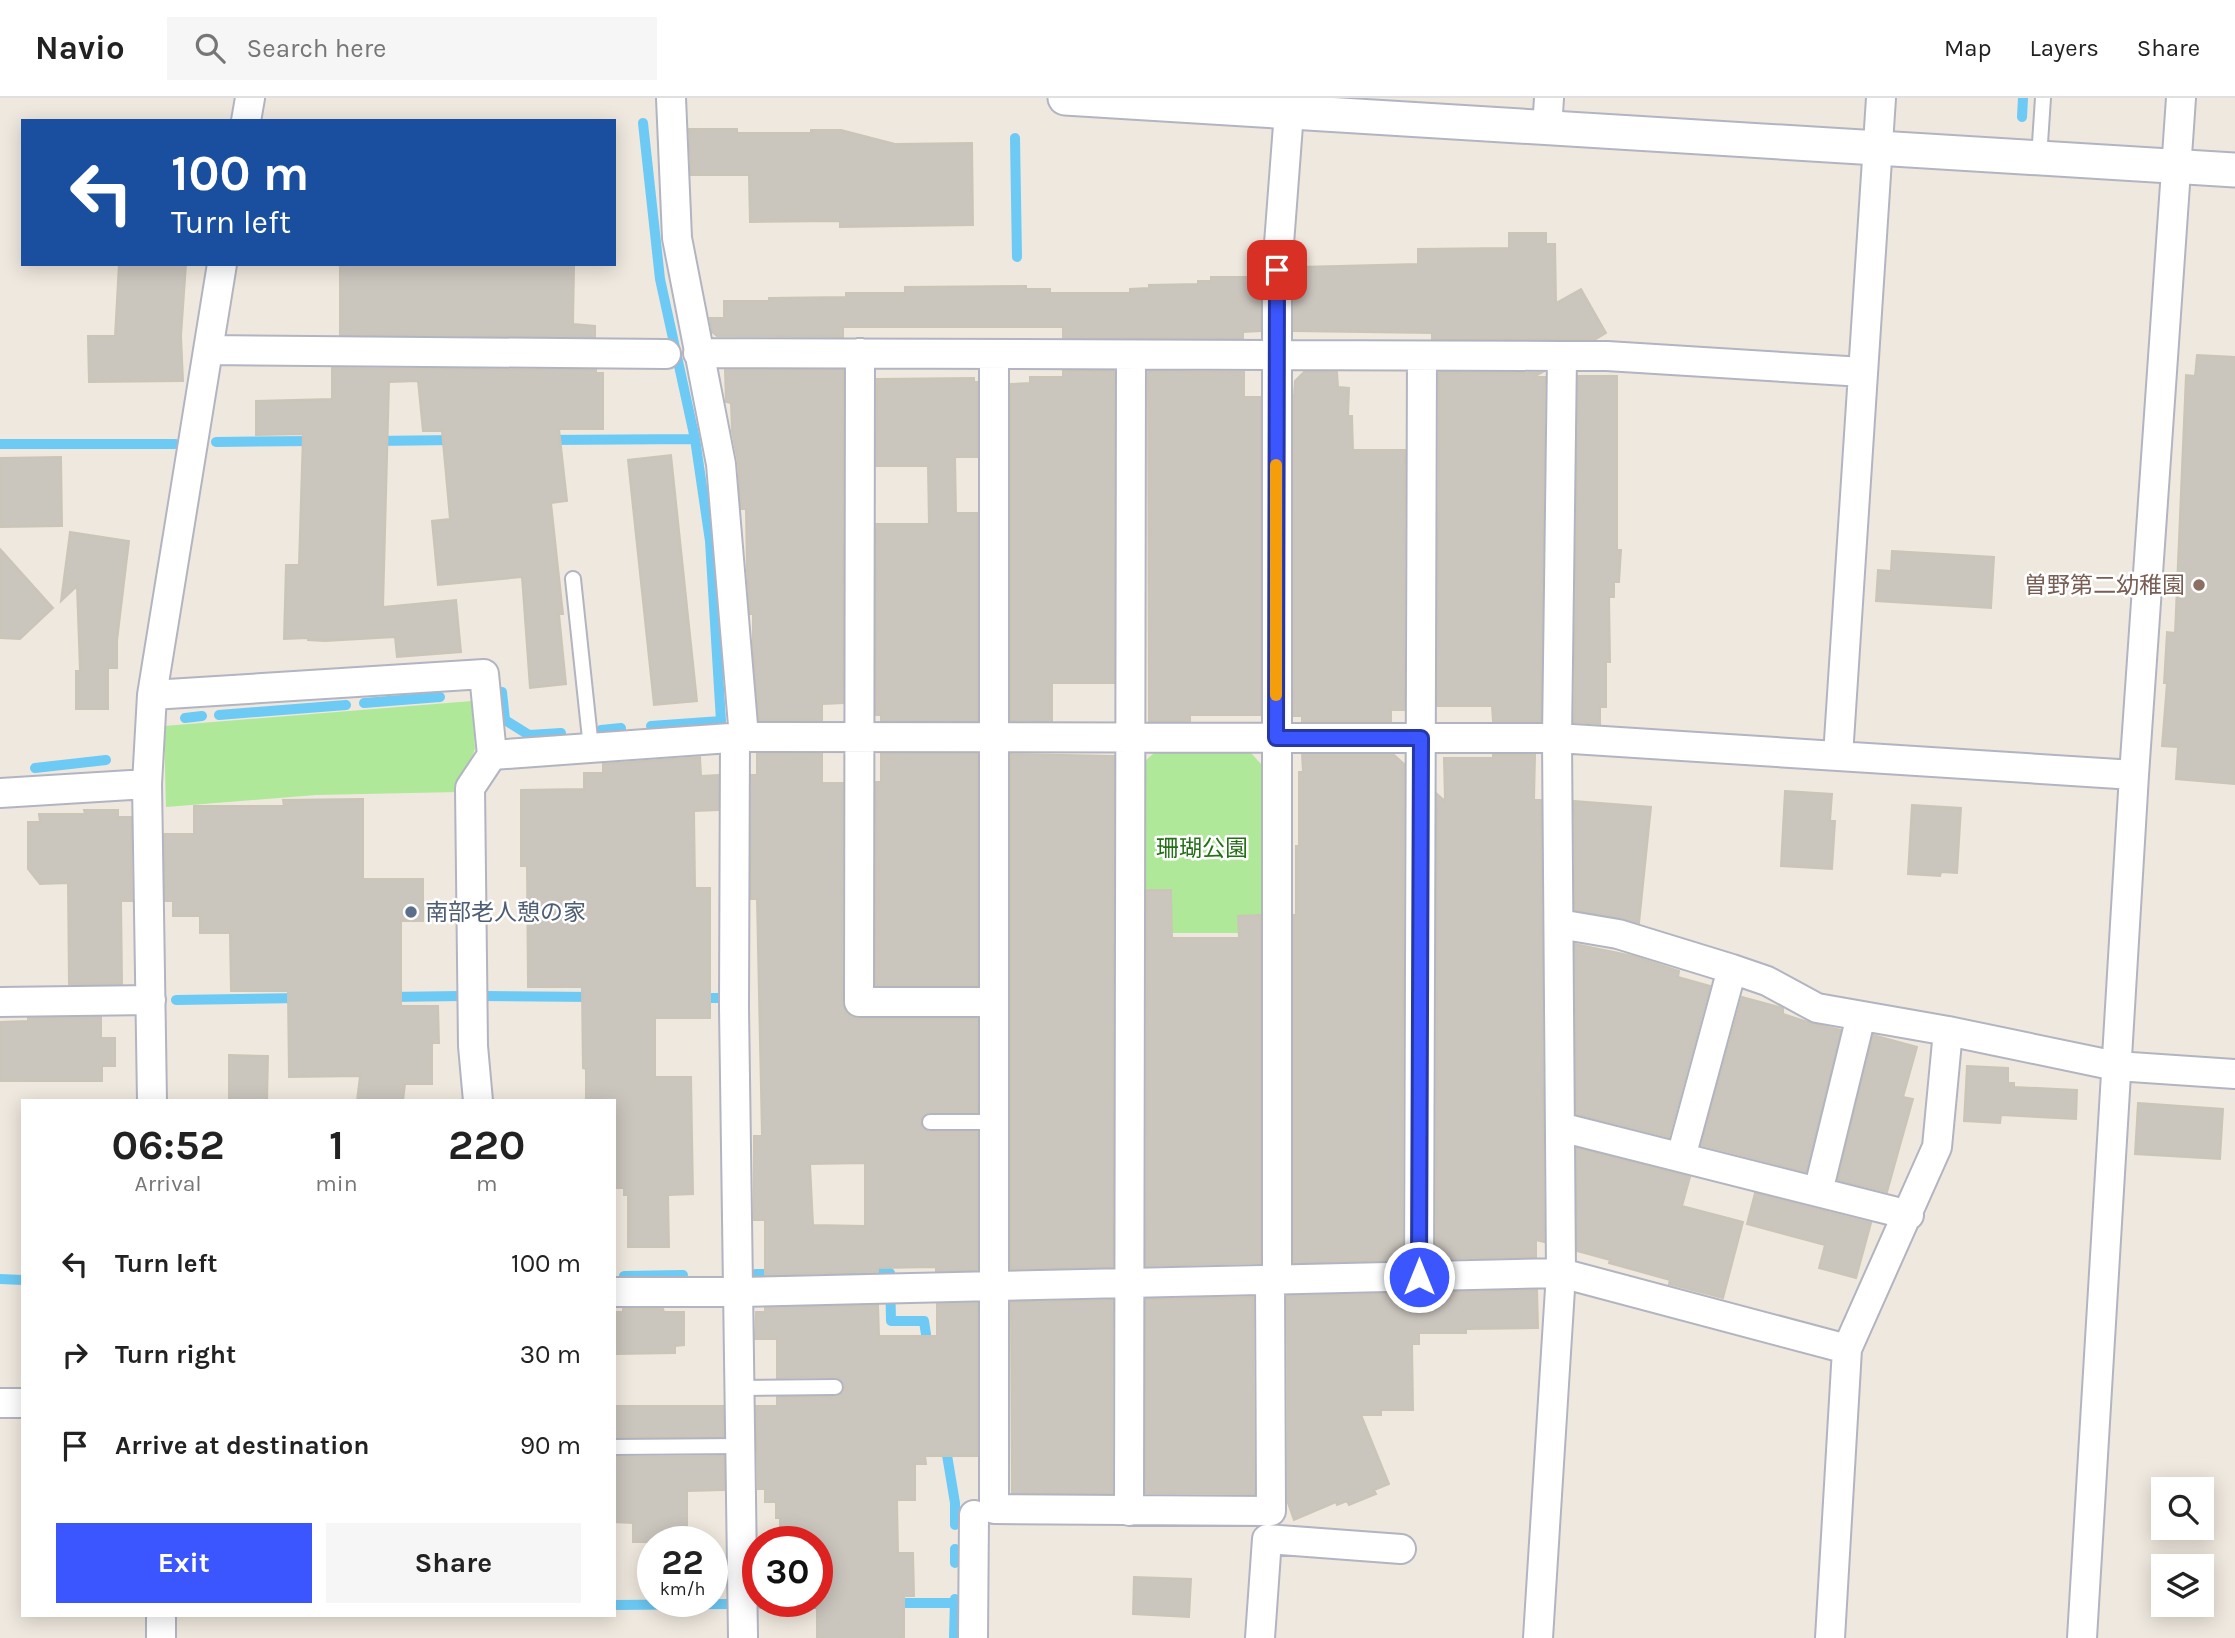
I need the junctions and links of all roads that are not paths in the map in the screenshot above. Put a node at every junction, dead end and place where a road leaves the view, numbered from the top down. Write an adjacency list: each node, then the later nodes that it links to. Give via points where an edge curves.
1 (250, 98): 10 (street)
2 (671, 98): 17 (street, via 677,238)
3 (1065, 98): 7 (street)
4 (1881, 98): 11 (street)
5 (2043, 98): 12 (lane)
6 (2181, 98): 13 (street)
7 (1174, 101): 8 (street)
8 (1289, 112): 9 (street); 22 (street, via 1277,270)
9 (1548, 113): 11 (street)
10 (246, 119)
11 (1879, 148): 12 (street); 25 (street)
12 (2039, 159): 13 (street)
13 (2176, 166): 14 (street); 38 (street)
14 (2235, 170)
15 (222, 266): 16 (street)
16 (208, 350): 18 (street); 27 (street)
17 (698, 353): 19 (street); 29 (street, via 721,464)
18 (666, 354)
19 (860, 354): 20 (street); 28 (street)
20 (994, 354): 21 (street); 30 (street)
21 (1131, 355): 22 (street); 31 (street)
22 (1277, 355): 23 (street); 32 (street)
23 (1422, 356): 24 (street); 33 (street)
24 (1562, 356): 25 (street); 34 (street)
25 (1863, 372): 37 (street)
26 (573, 579): 35 (lane)
27 (152, 695): 36 (street, via 484,674); 39 (street)
28 (859, 737): 29 (street); 30 (street); 45 (street, via 859,1002)
29 (740, 738): 35 (street); 64 (street, via 734,1008)
30 (994, 738): 31 (street); 45 (street)
31 (1131, 738): 32 (street); 61 (street)
32 (1276, 738): 33 (street); 60 (street)
33 (1421, 738): 34 (street); 59 (street)
34 (1557, 738): 37 (street); 41 (street)
35 (591, 748): 36 (street)
36 (492, 755): 51 (street, via 470,788)
37 (1838, 756): 38 (street)
38 (2134, 775): 48 (street)
39 (147, 784): 40 (street); 43 (street)
40 (0, 793)
41 (1559, 924): 42 (street, via 1618,933); 54 (street)
42 (1732, 970): 46 (street, via 1767,981 1816,1008); 55 (street)
43 (151, 1000): 44 (street); 50 (street)
44 (0, 1002)
45 (994, 1002): 53 (street)
46 (1861, 1016): 47 (street); 56 (street)
47 (1948, 1031): 48 (street); 57 (street, via 1937,1147)
48 (2116, 1066): 49 (street); 82 (street)
49 (2235, 1074)
50 (152, 1099)
51 (478, 1099)
52 (930, 1122): 53 (lane)
53 (994, 1122): 62 (street)
54 (1560, 1127): 55 (street); 58 (street)
55 (1681, 1157): 56 (street)
56 (1818, 1192): 57 (street)
57 (1909, 1215): 65 (street)
58 (1561, 1273): 59 (street); 65 (street); 80 (street)
59 (1419, 1277): 60 (street)
60 (1274, 1280): 61 (street); 72 (street, via 1271,1511)
61 (1129, 1281): 62 (street); 72 (street)
62 (994, 1285): 64 (street); 72 (street, via 994,1509)
63 (616, 1292): 64 (street)
64 (739, 1292): 67 (street)
65 (1847, 1349): 81 (street)
66 (835, 1387): 67 (lane)
67 (740, 1388): 70 (street)
68 (0, 1403): 69 (street)
69 (21, 1403)
70 (740, 1446): 71 (lane); 77 (street)
71 (616, 1447)
72 (1129, 1511)
73 (974, 1515): 78 (street)
74 (1401, 1549): 79 (street, via 1267,1539)
75 (161, 1617): 76 (street)
76 (161, 1638)
77 (743, 1638)
78 (973, 1638)
79 (1260, 1638)
80 (1538, 1638)
81 (1830, 1638)
82 (2082, 1638)

